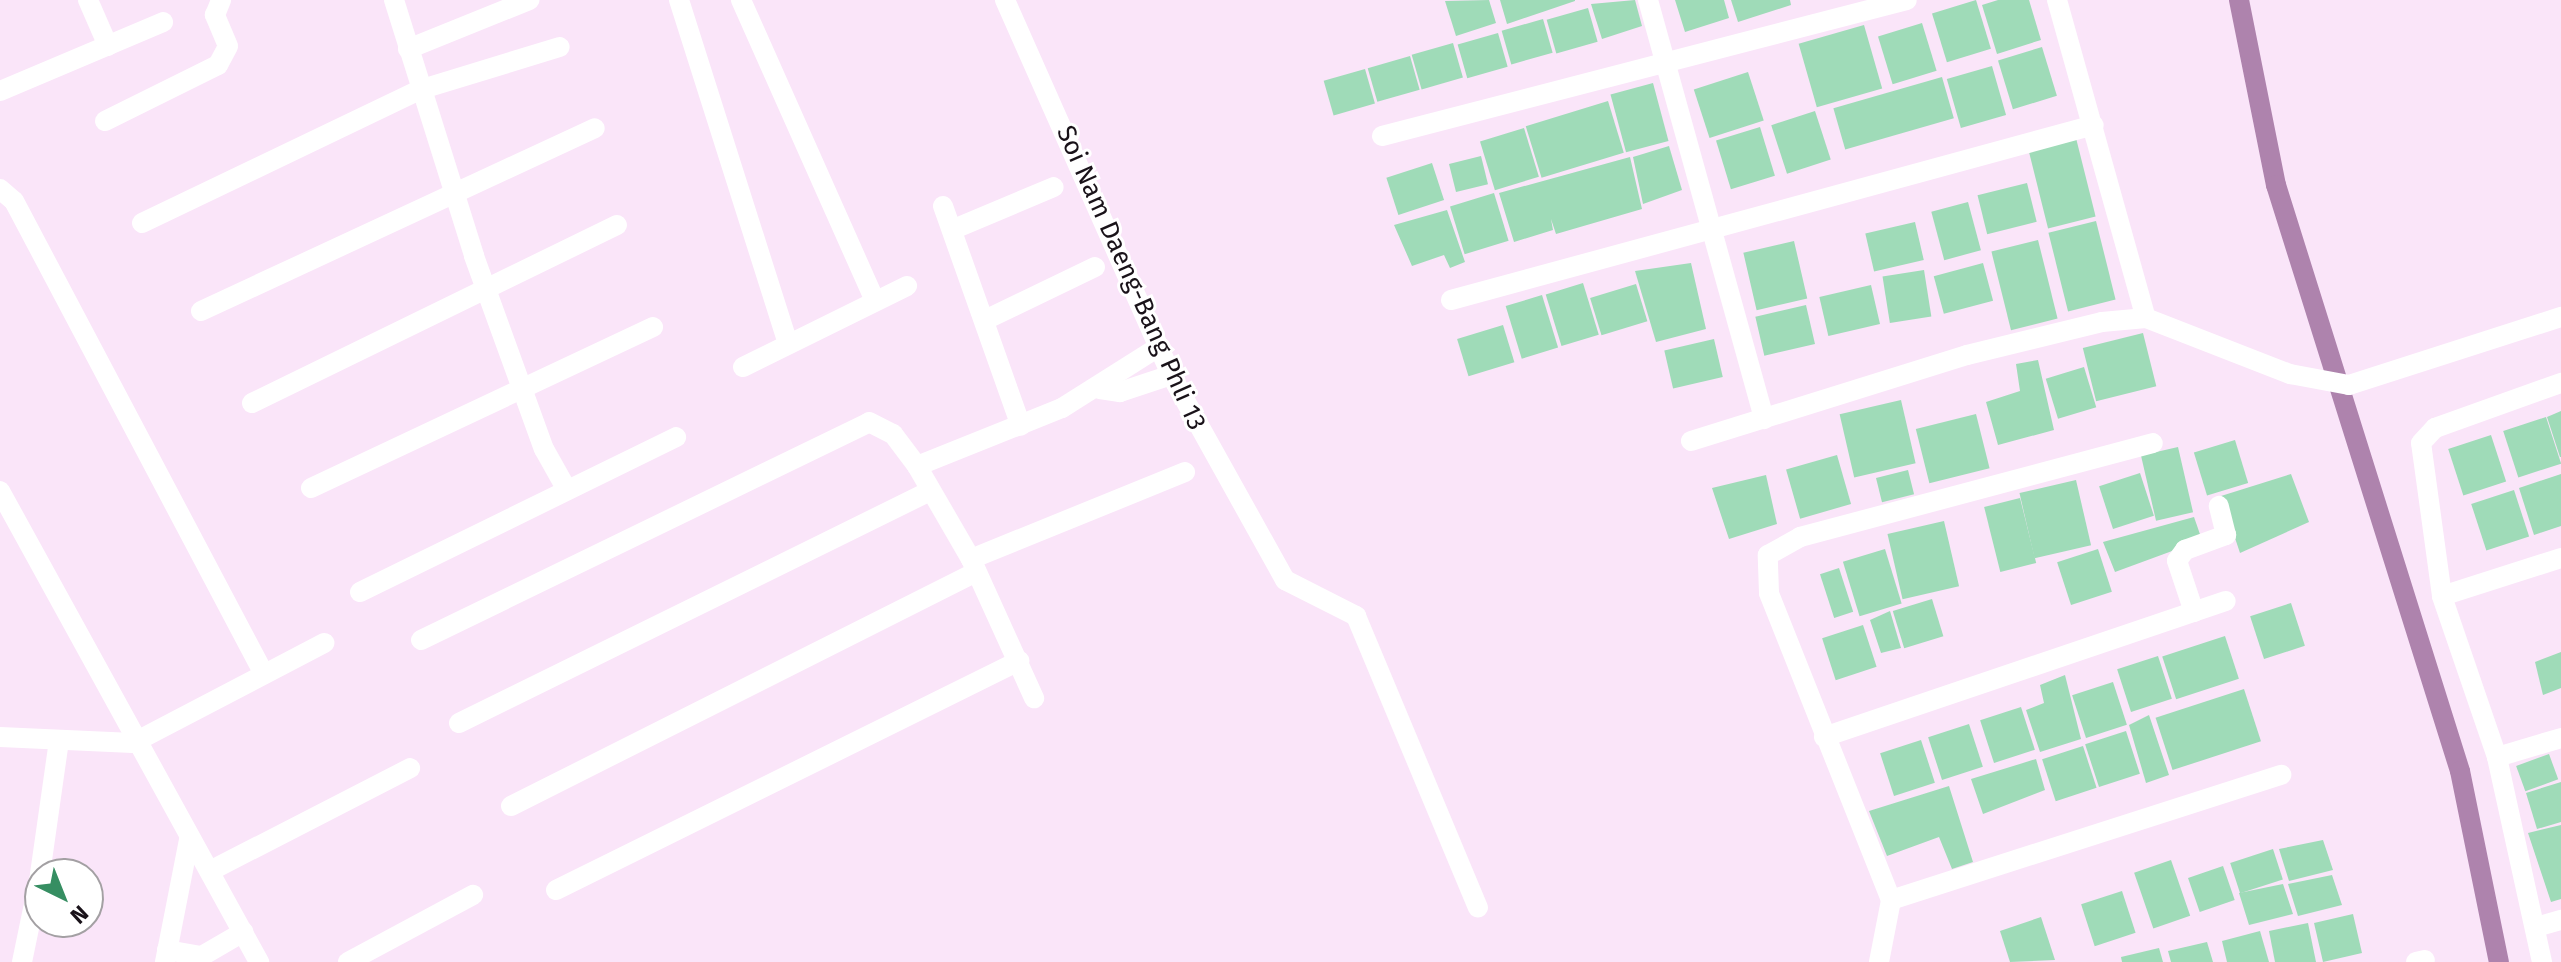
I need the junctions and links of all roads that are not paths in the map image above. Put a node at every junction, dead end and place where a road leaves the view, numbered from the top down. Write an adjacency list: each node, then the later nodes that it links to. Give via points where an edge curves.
1 (88, 0): 12 (street)
2 (221, 0): 18 (street, via 215,15 228,46 218,65)
3 (394, 0): 14 (street)
4 (529, 0): 14 (street)
5 (679, 0): 40 (street)
6 (741, 0): 34 (street)
7 (1005, 0): 41 (street, Soi Nam Daeng-Bang Phli 13)
8 (1648, 0): 15 (street)
9 (1907, 0): 15 (street)
10 (2057, 0): 19 (street)
11 (163, 22): 12 (street)
12 (108, 46): 17 (street)
13 (560, 47): 16 (street)
14 (408, 49): 16 (street)
15 (1666, 66): 21 (street); 28 (street)
16 (419, 90): 24 (street); 26 (street)
17 (0, 91)
18 (105, 121)
19 (2094, 125): 28 (street); 37 (street)
20 (595, 128): 24 (street)
21 (1382, 136)
22 (1054, 187): 29 (street)
23 (0, 189): 69 (street, via 14,201)
24 (453, 193): 32 (street); 35 (street)
25 (943, 206): 29 (street)
26 (142, 223)
27 (617, 225): 32 (street)
28 (1714, 228): 33 (street); 48 (street)
29 (954, 229): 38 (street)
30 (1095, 267): 38 (street)
31 (907, 286): 34 (street)
32 (486, 291): 45 (street); 47 (street)
33 (1451, 300)
34 (875, 301): 40 (street)
35 (201, 311)
36 (2561, 317): 37 (street, via 2373,382 2311,380)
37 (2146, 318): 48 (street, via 1967,355)
38 (985, 320): 49 (street)
39 (653, 327): 45 (street)
40 (788, 344): 42 (street)
41 (1157, 348): 43 (street, Soi Nam Daeng-Bang Phli 13); 46 (street, via 1120,368)
42 (743, 367)
43 (1171, 375): 46 (street, via 1120,392); 87 (street, Soi Nam Daeng-Bang Phli 13, via 1285,580 1356,616)
44 (2561, 383): 63 (street, via 2435,428 2421,443)
45 (521, 386): 55 (street); 56 (street)
46 (1100, 389): 49 (street)
47 (252, 403)
48 (1764, 419): 51 (street)
49 (1021, 426): 53 (street)
50 (676, 437): 56 (street)
51 (1691, 441)
52 (2153, 443): 73 (street, via 1800,537 1768,555 1769,593)
53 (917, 466): 58 (street); 66 (street, via 883,426 851,426)
54 (1185, 472): 61 (street)
55 (311, 488)
56 (567, 490): 62 (street)
57 (0, 491): 76 (street)
58 (930, 491): 61 (street); 71 (street)
59 (2219, 506): 65 (street, via 2226,535 2185,550 2177,561)
60 (2561, 558): 63 (street)
61 (973, 565): 68 (street); 80 (street)
62 (360, 592)
63 (2442, 596): 77 (street)
64 (2226, 601): 65 (street)
65 (2194, 612): 73 (street)
66 (421, 640)
67 (324, 643): 69 (street)
68 (1019, 661): 70 (street); 84 (street)
69 (263, 672): 76 (street)
70 (1034, 698)
71 (459, 723)
72 (0, 737): 75 (street)
73 (1824, 737): 86 (street)
74 (2561, 738): 77 (street)
75 (59, 740): 76 (street); 82 (street)
76 (133, 743): 81 (street)
77 (2497, 757): 89 (street)
78 (410, 768): 83 (street)
79 (2281, 775): 86 (street)
80 (511, 806)
81 (189, 840): 83 (street); 92 (street)
82 (42, 858)
83 (210, 871): 90 (street)
84 (556, 890)
85 (473, 895): 95 (street)
86 (1891, 900): 96 (street)
87 (1478, 907)
88 (2561, 920): 89 (street)
89 (2536, 927): 97 (street)
90 (243, 932): 92 (street, via 202,956); 94 (street)
91 (27, 938): 93 (street)
92 (166, 956)
93 (22, 962)
94 (259, 962)
95 (348, 962)
96 (1879, 962)
97 (2542, 962)

